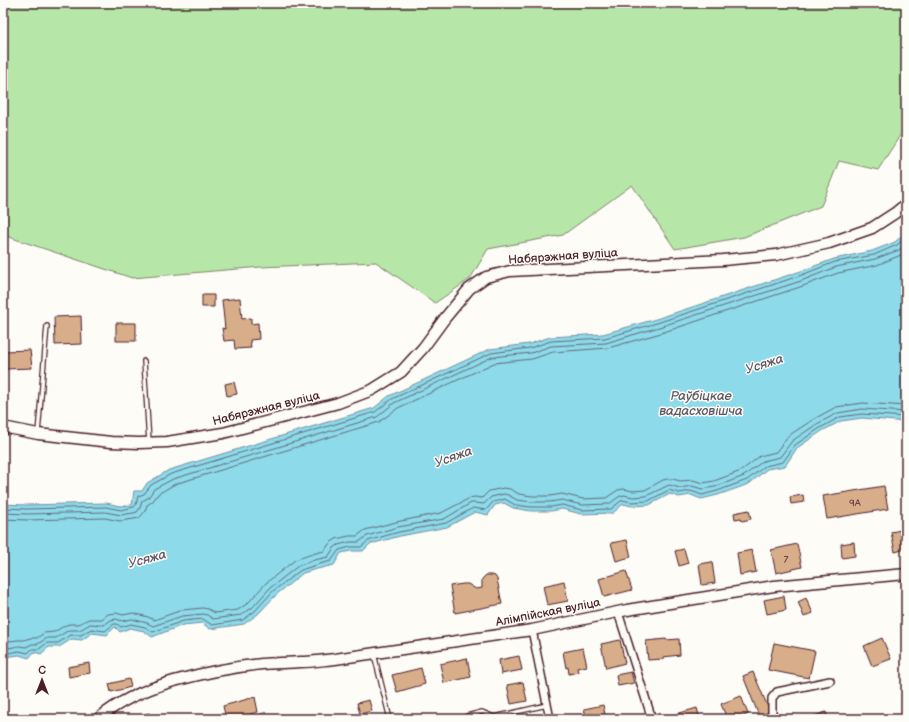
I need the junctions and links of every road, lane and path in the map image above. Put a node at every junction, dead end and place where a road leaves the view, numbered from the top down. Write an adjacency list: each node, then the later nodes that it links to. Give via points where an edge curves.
1 (906, 204): 6 (street, Набярэжная вуліца, via 872,228 829,243 776,255 510,271 486,277 469,289 401,372 372,390 338,403 223,433)
2 (46, 326): 5 (lane)
3 (144, 361): 6 (lane)
4 (3, 427): 5 (street, Набярэжная вуліца)
5 (38, 434): 6 (street, Набярэжная вуліца, via 111,442)
6 (149, 443)
7 (906, 574): 8 (street, Алімпійская вуліца, via 774,586)
8 (618, 612): 9 (street, Алімпійская вуліца); 18 (street)
9 (532, 630): 10 (street, Алімпійская вуліца); 12 (street)
10 (374, 653): 15 (street, Алімпійская вуліца, via 229,668 194,675 152,687 123,701); 16 (lane)
11 (830, 681): 19 (street, via 777,692 772,698)
12 (548, 705): 14 (lane); 17 (street)
13 (467, 716): 14 (lane, via 482,712)
14 (495, 718)
15 (98, 719)
16 (390, 719)
17 (550, 719)
18 (652, 719)
19 (772, 719)

